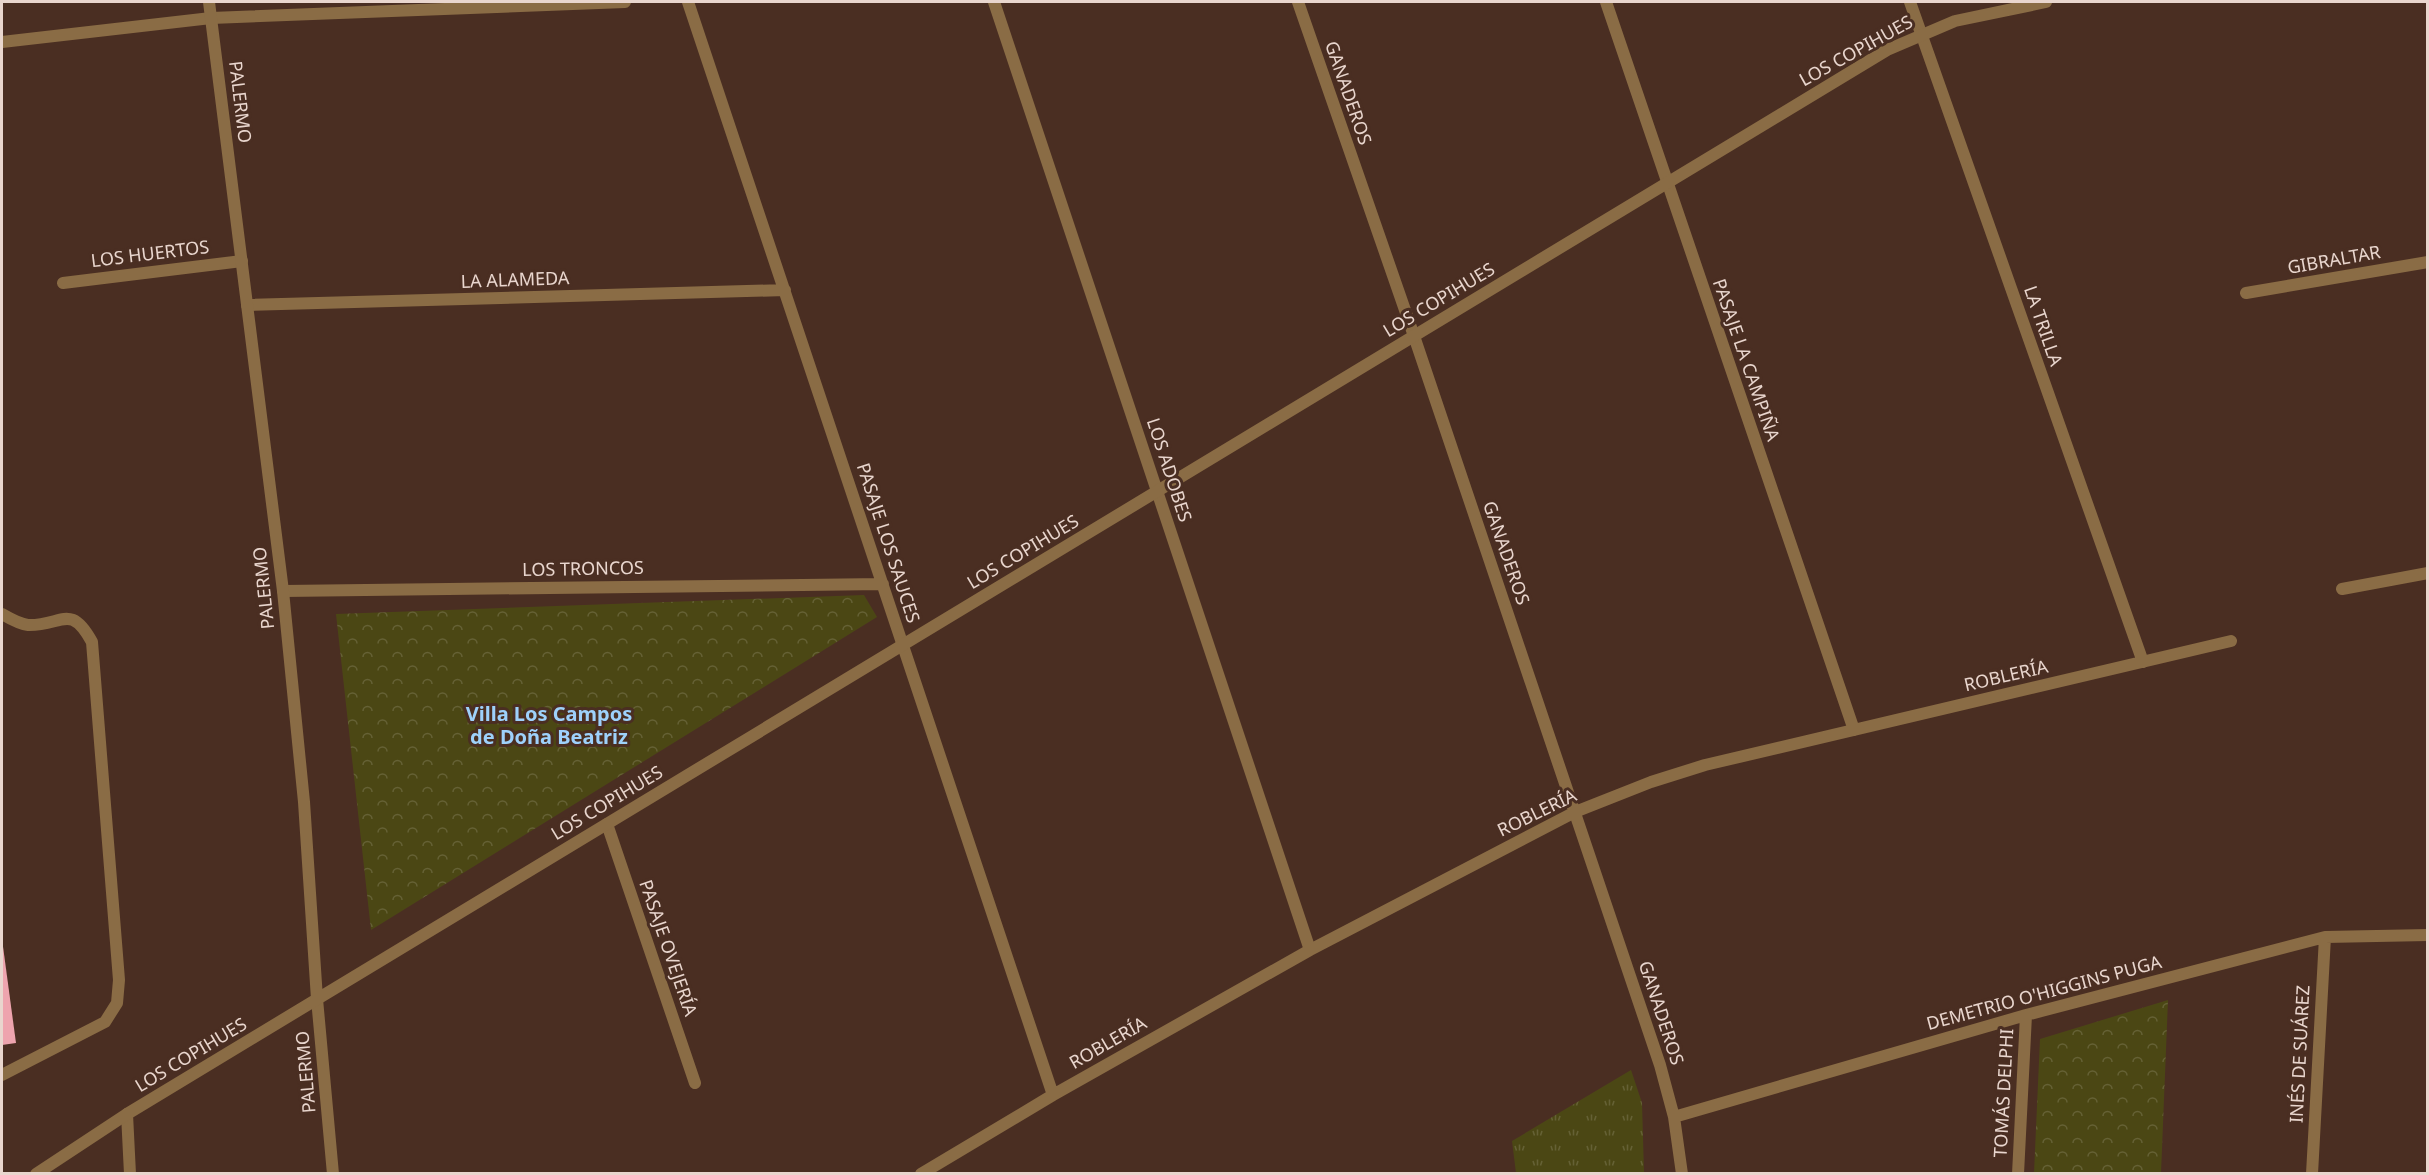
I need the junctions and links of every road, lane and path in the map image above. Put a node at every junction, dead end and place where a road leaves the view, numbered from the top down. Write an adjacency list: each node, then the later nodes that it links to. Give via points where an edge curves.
1 (209, 2): 9 (street, PALERMO)
2 (625, 2): 9 (street)
3 (688, 2): 16 (street, PASAJE LOS SAUCES)
4 (994, 2): 20 (street, LOS ADOBES)
5 (1298, 2): 19 (street, GANADEROS)
6 (1606, 2): 12 (street, PASAJE LA CAMPIÑA)
7 (1910, 2): 10 (street, LA TRILLA)
8 (2046, 2): 10 (street, LOS COPIHUES, via 1955,21)
9 (211, 18): 11 (street); 13 (street, PALERMO)
10 (1922, 34): 12 (street, LOS COPIHUES, via 1887,50); 28 (street, LA TRILLA)
11 (2, 42)
12 (1667, 183): 19 (street, LOS COPIHUES); 29 (street, PASAJE LA CAMPIÑA)
13 (242, 261): 15 (street, LOS HUERTOS); 18 (street, PALERMO)
14 (2427, 262): 17 (street, GIBRALTAR)
15 (63, 283)
16 (785, 290): 18 (street, LA ALAMEDA); 22 (street, PASAJE LOS SAUCES)
17 (2246, 293)
18 (247, 305): 24 (street, PALERMO)
19 (1414, 336): 20 (street, LOS COPIHUES); 30 (street, GANADEROS)
20 (1157, 492): 27 (street, LOS COPIHUES); 34 (street, LOS ADOBES)
21 (2427, 573): 23 (street)
22 (883, 584): 24 (street, LOS TRONCOS); 27 (street, PASAJE LOS SAUCES)
23 (2342, 589)
24 (284, 591): 35 (street, PALERMO)
25 (2, 614): 37 (street, via 27,625 67,618 83,626 92,642 119,980 117,1003 105,1022)
26 (2231, 641): 28 (street, ROBLERÍA)
27 (903, 645): 31 (street, LOS COPIHUES); 39 (street, PASAJE LOS SAUCES)
28 (2142, 662): 29 (street, ROBLERÍA)
29 (1854, 730): 30 (street, ROBLERÍA, via 1705,765)
30 (1575, 812): 34 (street, ROBLERÍA); 41 (street, GANADEROS)
31 (607, 824): 35 (street, LOS COPIHUES); 38 (street, PASAJE OVEJERÍA)
32 (2427, 935): 33 (street, DEMETRIO O'HIGGINS PUGA)
33 (2325, 938): 36 (street, DEMETRIO O'HIGGINS PUGA); 48 (street, INÉS DE SUÁREZ)
34 (1310, 950): 39 (street, ROBLERÍA)
35 (318, 999): 40 (street, LOS COPIHUES); 44 (street, PALERMO)
36 (2026, 1015): 41 (street, DEMETRIO O'HIGGINS PUGA); 47 (street, TOMÁS DELPHI)
37 (2, 1075)
38 (695, 1083)
39 (1053, 1095): 45 (street, ROBLERÍA)
40 (127, 1114): 42 (street, LOS COPIHUES); 43 (street)
41 (1674, 1117): 46 (street, GANADEROS)
42 (36, 1173)
43 (130, 1173)
44 (333, 1173)
45 (921, 1173)
46 (1682, 1173)
47 (2018, 1173)
48 (2312, 1173)

